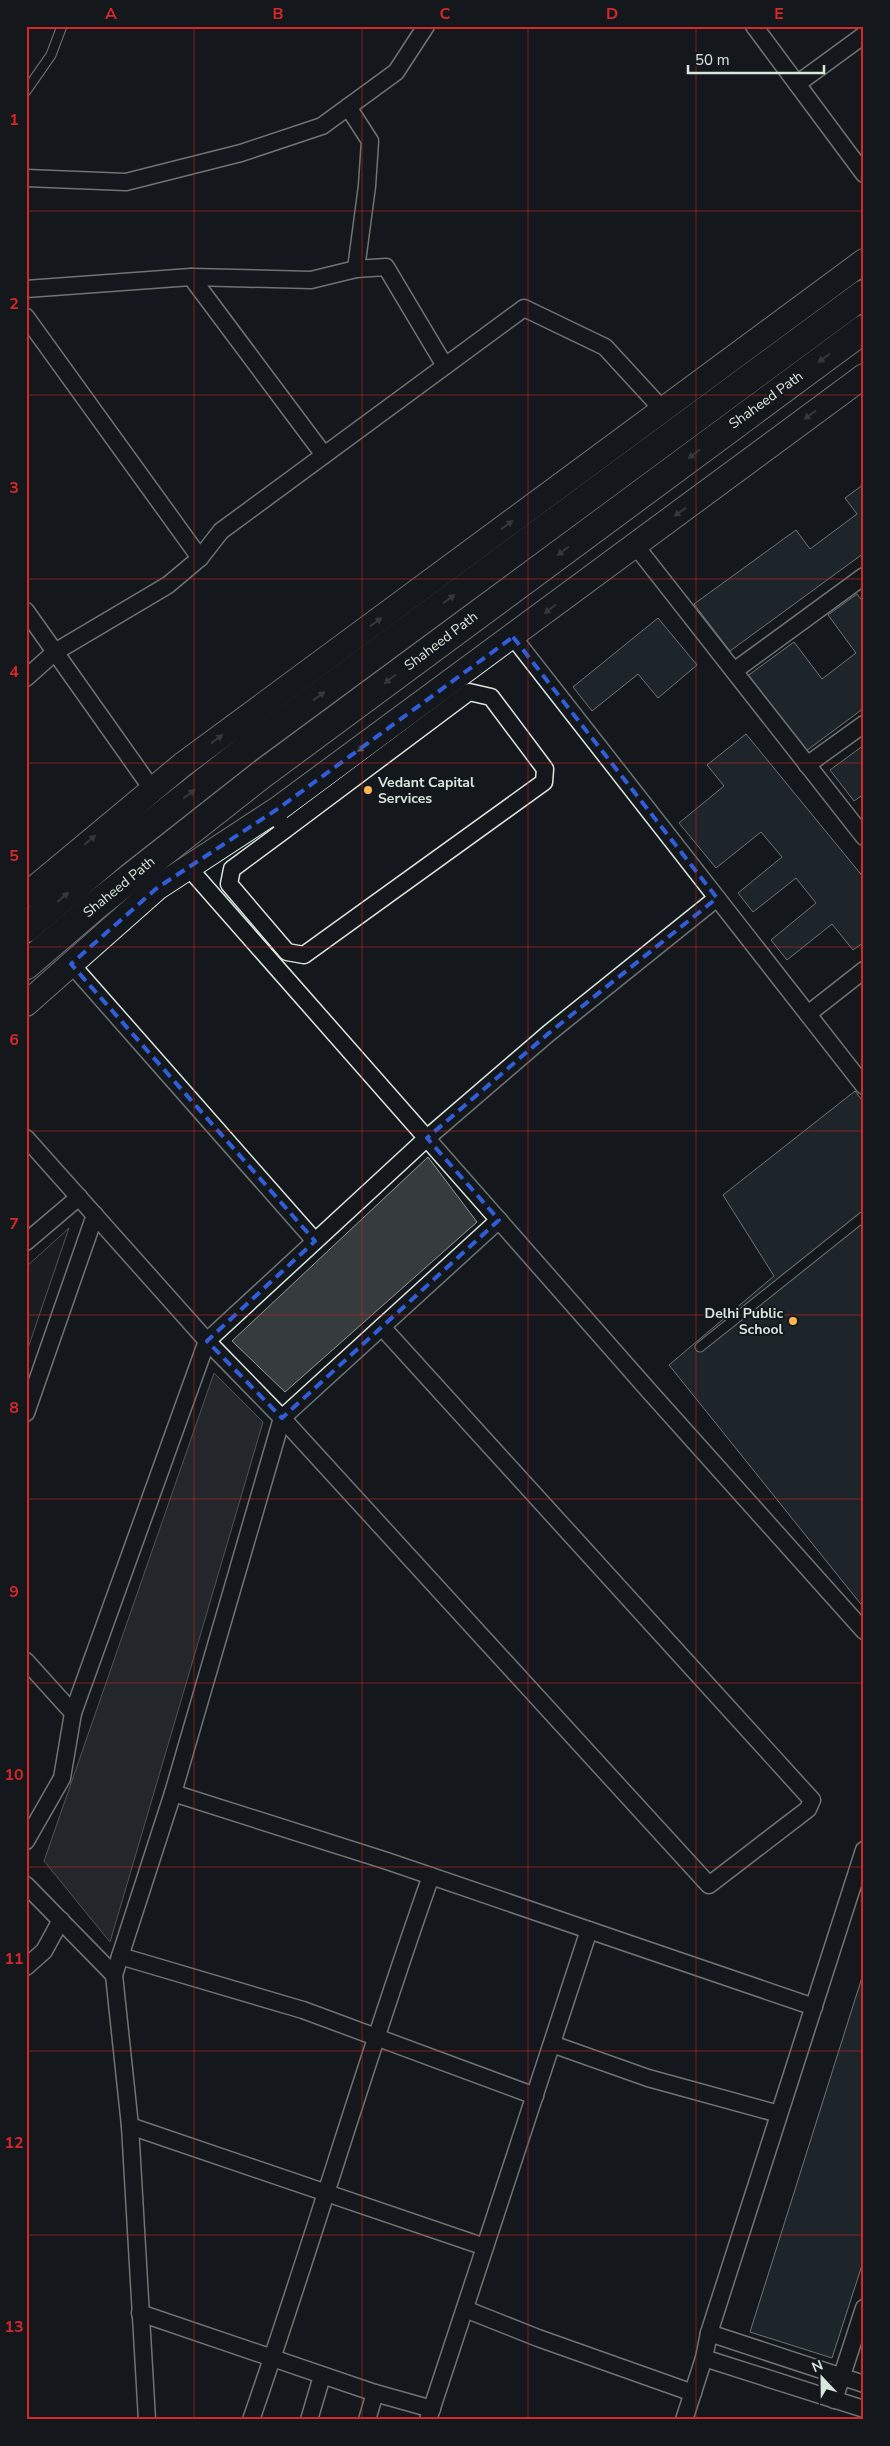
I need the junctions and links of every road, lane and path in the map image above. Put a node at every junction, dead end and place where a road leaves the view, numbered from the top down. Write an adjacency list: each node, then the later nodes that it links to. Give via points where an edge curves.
1 (62, 26): 6 (lane, via 51,56)
2 (426, 26): 7 (street, via 396,72)
3 (754, 26): 5 (street)
4 (864, 35): 5 (street)
5 (798, 84): 8 (street)
6 (26, 91)
7 (348, 107): 9 (street, via 322,126 242,153 126,182); 11 (street, via 370,141)
8 (864, 174)
9 (26, 178)
10 (864, 261): 19 (street)
11 (356, 269): 12 (street, via 311,280); 17 (street, via 386,267)
12 (191, 276): 13 (street); 20 (street)
13 (26, 289)
14 (864, 294): 38 (highway, Shaheed Path, one-way to 14, via 112,855 248,748)
15 (26, 317): 22 (street)
16 (864, 329): 40 (highway, Shaheed Path, one-way to 40, via 261,775 96,905)
17 (445, 366): 19 (street, via 524,308 605,347); 20 (street)
18 (864, 376): 21 (street, one-way to 21)
19 (662, 410): 32 (street, one-way to 19)
20 (324, 455): 22 (street, via 221,531)
21 (635, 545): 25 (street, one-way to 25); 27 (street)
22 (200, 558): 26 (street, via 168,585)
23 (864, 576): 27 (street)
24 (26, 611): 26 (street)
25 (513, 637): 30 (street); 37 (street)
26 (55, 652): 28 (street); 32 (street)
27 (734, 671): 31 (street)
28 (26, 678)
29 (864, 724): 31 (street)
30 (389, 740): 33 (street); 33 (street, via 469,692 492,696 545,769 544,782 304,956 286,952 229,884 232,869)
31 (807, 765): 34 (street)
32 (152, 789): 36 (street, one-way to 32)
33 (279, 821): 35 (street)
34 (864, 838)
35 (188, 868): 39 (street, via 156,888); 46 (street)
36 (26, 895)
37 (717, 898): 43 (street); 46 (street, via 549,1033)
38 (26, 928)
39 (71, 964): 42 (street); 51 (street)
40 (26, 965)
41 (864, 970): 43 (street)
42 (26, 1004)
43 (808, 1014): 44 (street)
44 (864, 1086)
45 (26, 1138): 47 (street)
46 (427, 1138): 50 (street); 51 (street)
47 (79, 1197): 48 (street); 52 (street)
48 (94, 1215): 54 (street); 56 (street)
49 (864, 1216): 55 (lane)
50 (499, 1220): 53 (street); 58 (street)
51 (315, 1241): 54 (street)
52 (26, 1242)
53 (382, 1327): 57 (street); 57 (street, via 812,1800 808,1809 709,1885)
54 (207, 1341): 57 (street); 60 (street)
55 (700, 1347)
56 (26, 1413)
57 (282, 1418): 61 (street)
58 (864, 1631)
59 (26, 1661): 60 (street)
60 (73, 1713): 62 (street, via 62,1778)
61 (173, 1793): 64 (street); 68 (street)
62 (26, 1841)
63 (864, 1850): 71 (street)
64 (431, 1876): 67 (street); 72 (street)
65 (26, 1885): 66 (street)
66 (61, 1920): 69 (street, via 44,1951); 70 (street)
67 (589, 1930): 71 (street); 73 (street)
68 (120, 1956): 70 (street); 72 (street, via 303,2010)
69 (26, 1967)
70 (114, 1975): 76 (street)
71 (814, 2007): 75 (street)
72 (376, 2036): 74 (street); 77 (street)
73 (552, 2044): 74 (street); 75 (street, via 648,2078)
74 (535, 2096): 78 (street)
75 (779, 2114): 82 (street)
76 (130, 2126): 77 (street); 81 (street)
77 (327, 2193): 78 (street); 83 (street)
78 (485, 2246): 79 (street)
79 (465, 2308): 89 (street, via 538,2338); 92 (street)
80 (864, 2308): 86 (street)
81 (140, 2313): 83 (street); 93 (street)
82 (709, 2332): 84 (street); 86 (street)
83 (273, 2358): 85 (street); 94 (street)
84 (704, 2358): 89 (street); 90 (street)
85 (322, 2376): 88 (street); 95 (street)
86 (842, 2377): 87 (street); 90 (street)
87 (864, 2384)
88 (375, 2393): 92 (street); 96 (street)
89 (693, 2393): 97 (street)
90 (834, 2400): 91 (street)
91 (864, 2409)
92 (430, 2414)
93 (147, 2420)
94 (251, 2420)
95 (309, 2420)
96 (367, 2420)
97 (684, 2420)

